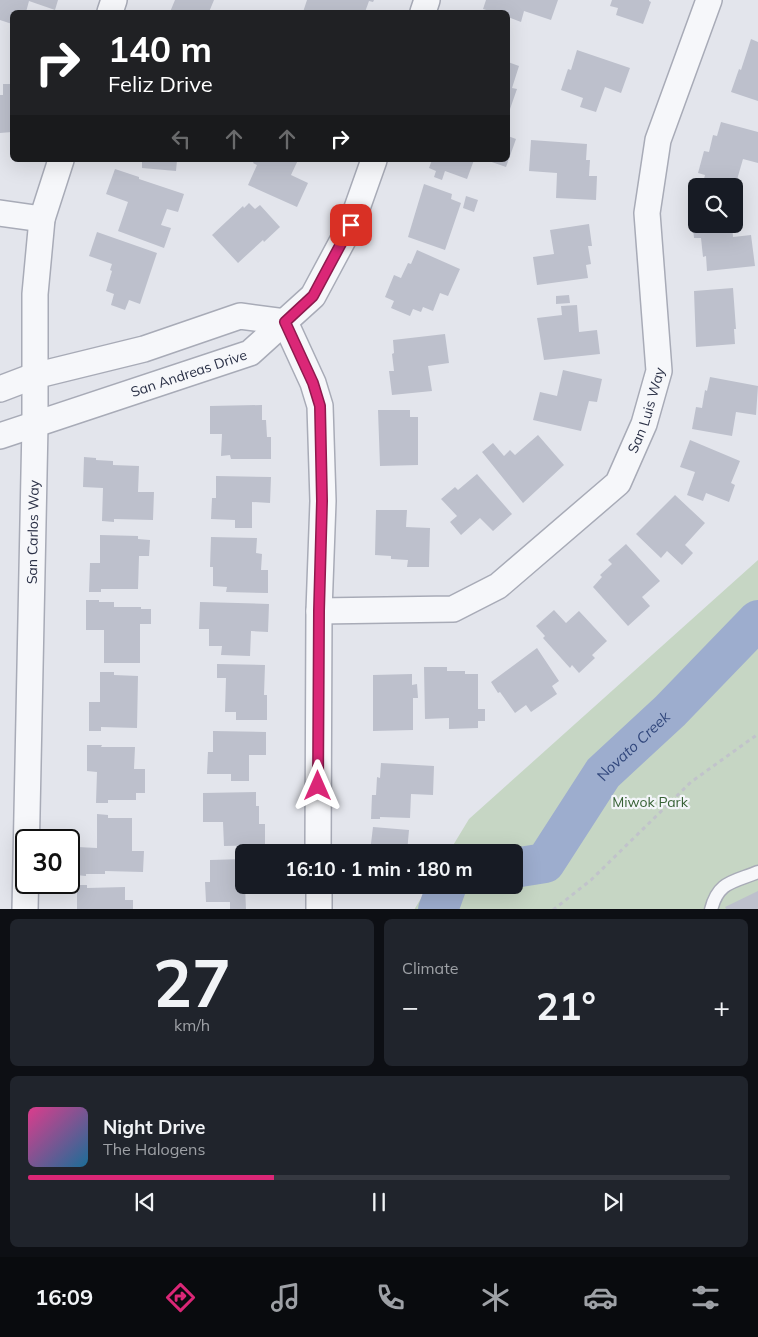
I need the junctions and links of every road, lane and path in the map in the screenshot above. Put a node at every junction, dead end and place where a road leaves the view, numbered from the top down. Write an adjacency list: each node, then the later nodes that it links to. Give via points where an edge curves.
1 (709, 0): 11 (street, San Luis Way, via 658,140 647,213 658,371 644,424 618,483 498,586 453,609)
2 (61, 162): 5 (street, San Carlos Way)
3 (373, 162): 6 (street, San Andreas Drive, via 351,225 313,296)
4 (0, 213): 5 (street)
5 (42, 219): 7 (street, San Carlos Way, via 35,294)
6 (285, 322): 7 (street, via 240,316 144,349); 9 (street, San Andreas Drive, via 250,353); 11 (street, via 320,406)
7 (34, 376): 8 (street); 9 (street, San Carlos Way)
8 (0, 389)
9 (34, 425): 10 (street, San Andreas Drive); 16 (street, San Carlos Way)
10 (0, 436)
11 (319, 611): 13 (street)
12 (758, 734): 18 (path, via 691,782 591,880)
13 (318, 844)
14 (758, 872): 19 (lane, via 727,884 714,895)
15 (319, 894): 17 (street)
16 (25, 909)
17 (319, 909)
18 (554, 909)
19 (711, 909)

